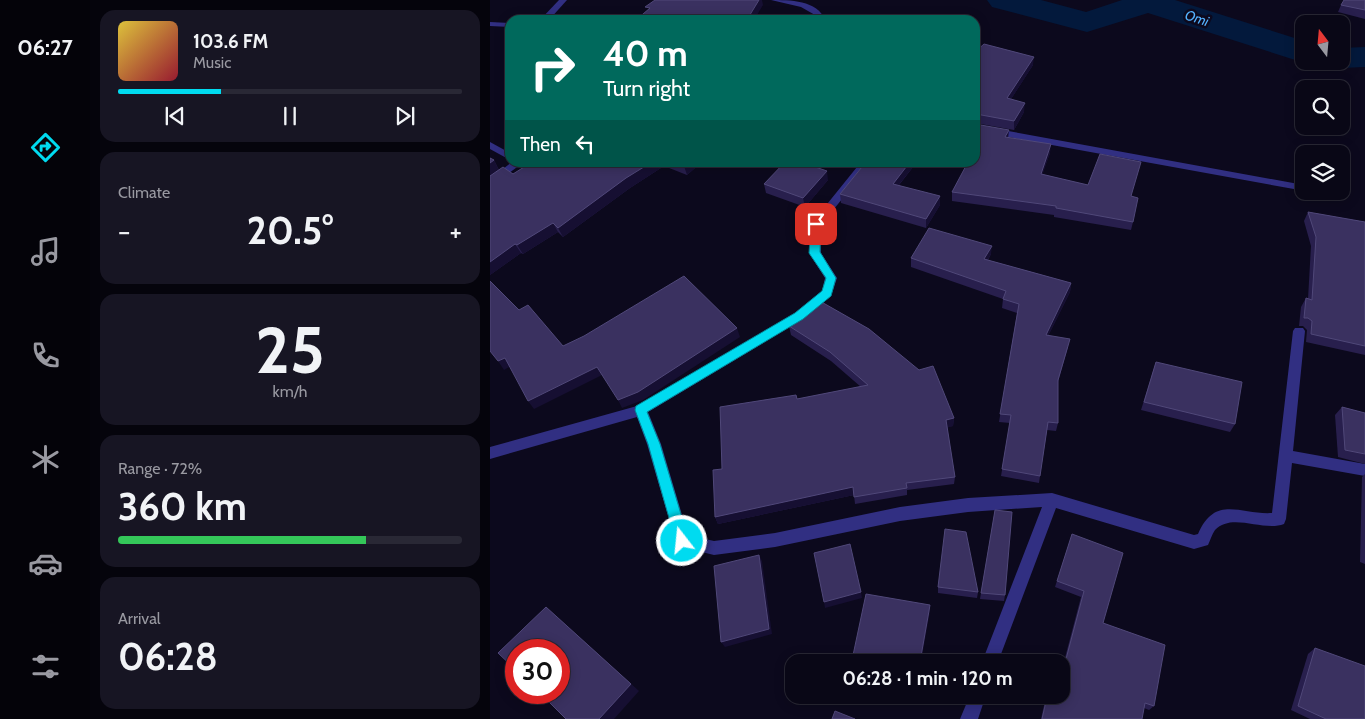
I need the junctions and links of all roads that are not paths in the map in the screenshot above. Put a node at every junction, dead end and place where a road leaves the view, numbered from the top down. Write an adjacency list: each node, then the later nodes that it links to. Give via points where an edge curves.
1 (564, 0): 3 (street)
2 (775, 0): 4 (street, via 803,5)
3 (549, 15)
4 (819, 15)
5 (490, 24): 6 (street)
6 (505, 26)
7 (980, 129): 13 (street)
8 (490, 145): 9 (street)
9 (505, 154)
10 (512, 167): 12 (street)
11 (863, 167): 15 (street, via 816,224 814,253 831,278 827,293 799,316)
12 (490, 184)
13 (1295, 186)
14 (1299, 331): 17 (street)
15 (640, 410): 16 (street); 19 (street, via 654,444 682,541 714,548 775,540 900,514 968,505)
16 (490, 453)
17 (1287, 456): 18 (street); 19 (street, via 1279,518 1269,520 1226,515 1209,526 1203,540 1194,542)
18 (1365, 470)
19 (1052, 500): 20 (street)
20 (993, 654)
21 (975, 704): 22 (street)
22 (969, 719)

